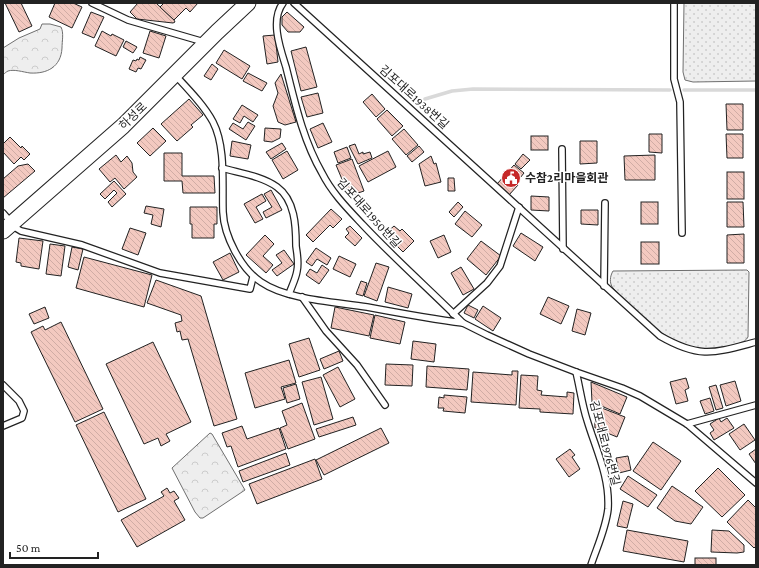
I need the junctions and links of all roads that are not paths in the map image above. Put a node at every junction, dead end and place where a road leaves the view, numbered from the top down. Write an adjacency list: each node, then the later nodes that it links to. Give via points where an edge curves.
1 (92, 3): 7 (lane, via 128,20)
2 (239, 3): 7 (street, 하성로)
3 (248, 3): 7 (street, 하성로)
4 (284, 3): 20 (lane, 김포대로1950번길, via 279,8 277,17 280,43 302,126 322,173 339,198 369,232)
5 (294, 3): 12 (lane, 김포대로1938번길)
6 (674, 3): 14 (lane, via 674,79 680,102)
7 (204, 42): 8 (street, 하성로)
8 (173, 73): 10 (lane, 김포대로1950번길, via 202,105 213,122); 13 (street, 하성로)
9 (562, 149): 15 (lane)
10 (222, 168): 16 (lane, 김포대로1950번길, via 226,231 240,260); 18 (lane, via 269,183 277,187 288,200 295,221 298,259 297,272)
11 (604, 203): 17 (lane)
12 (519, 207): 15 (lane, 김포대로1938번길); 20 (lane, via 500,266 487,283)
13 (6, 222): 16 (lane, via 21,232 82,245 164,274 250,289)
14 (682, 233)
15 (564, 249): 17 (lane, 김포대로1938번길)
16 (254, 276): 18 (lane, 김포대로1950번길, via 273,289)
17 (604, 286): 22 (lane, 김포대로1938번길, via 660,336 680,346 711,353)
18 (289, 294): 19 (lane, 김포대로1950번길)
19 (302, 297): 21 (lane, 김포대로1950번길); 25 (lane, via 326,331 357,365)
20 (453, 314): 21 (lane, 김포대로1950번길)
21 (463, 323): 23 (lane, 김포대로1950번길, via 506,344)
22 (756, 342)
23 (576, 372): 27 (lane, 김포대로1950번길, via 640,396); 30 (lane, 김포대로1976번길, via 586,418 602,464 608,496 607,516)
24 (3, 385): 28 (lane, via 19,401 24,411 22,418)
25 (385, 405)
26 (756, 405): 27 (lane)
27 (686, 424): 29 (lane, 김포대로1950번길)
28 (3, 426)
29 (756, 483)
30 (591, 565)

